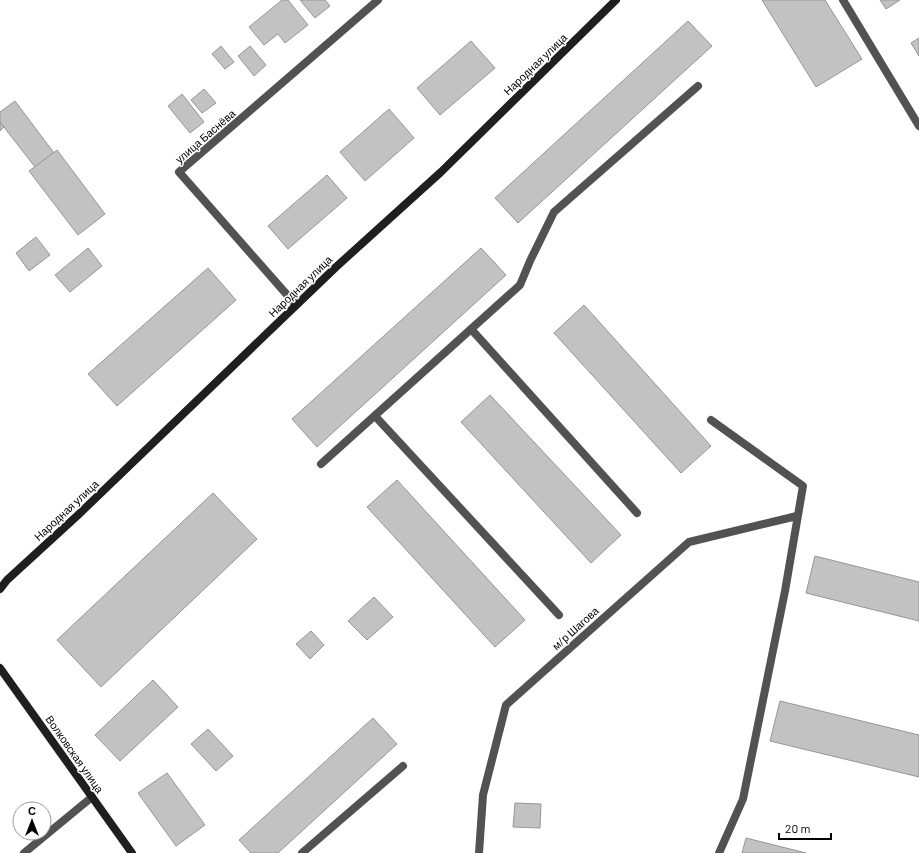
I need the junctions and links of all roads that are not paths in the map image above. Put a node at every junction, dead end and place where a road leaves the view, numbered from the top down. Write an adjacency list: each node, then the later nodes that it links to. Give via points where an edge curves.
1 (378, 0): 6 (street, улица Баснёва, via 180,172)
2 (616, 0): 6 (street, Народная улица, via 441,172)
3 (843, 0): 5 (street)
4 (698, 86): 7 (street, via 554,212 520,285)
5 (919, 126)
6 (296, 306): 13 (street, Народная улица)
7 (471, 329): 8 (street); 11 (street)
8 (375, 416): 10 (street); 14 (street)
9 (711, 420): 12 (street, via 803,486)
10 (321, 464)
11 (637, 513)
12 (798, 516): 21 (street, м/р Шагова, via 689,542 506,705 483,795); 22 (street, via 743,799)
13 (0, 589)
14 (559, 615)
15 (0, 668): 17 (street, Волковская улица)
16 (403, 766): 20 (street)
17 (92, 797): 18 (street); 19 (street, Волковская улица)
18 (24, 853)
19 (132, 853)
20 (302, 853)
21 (479, 853)
22 (719, 853)

